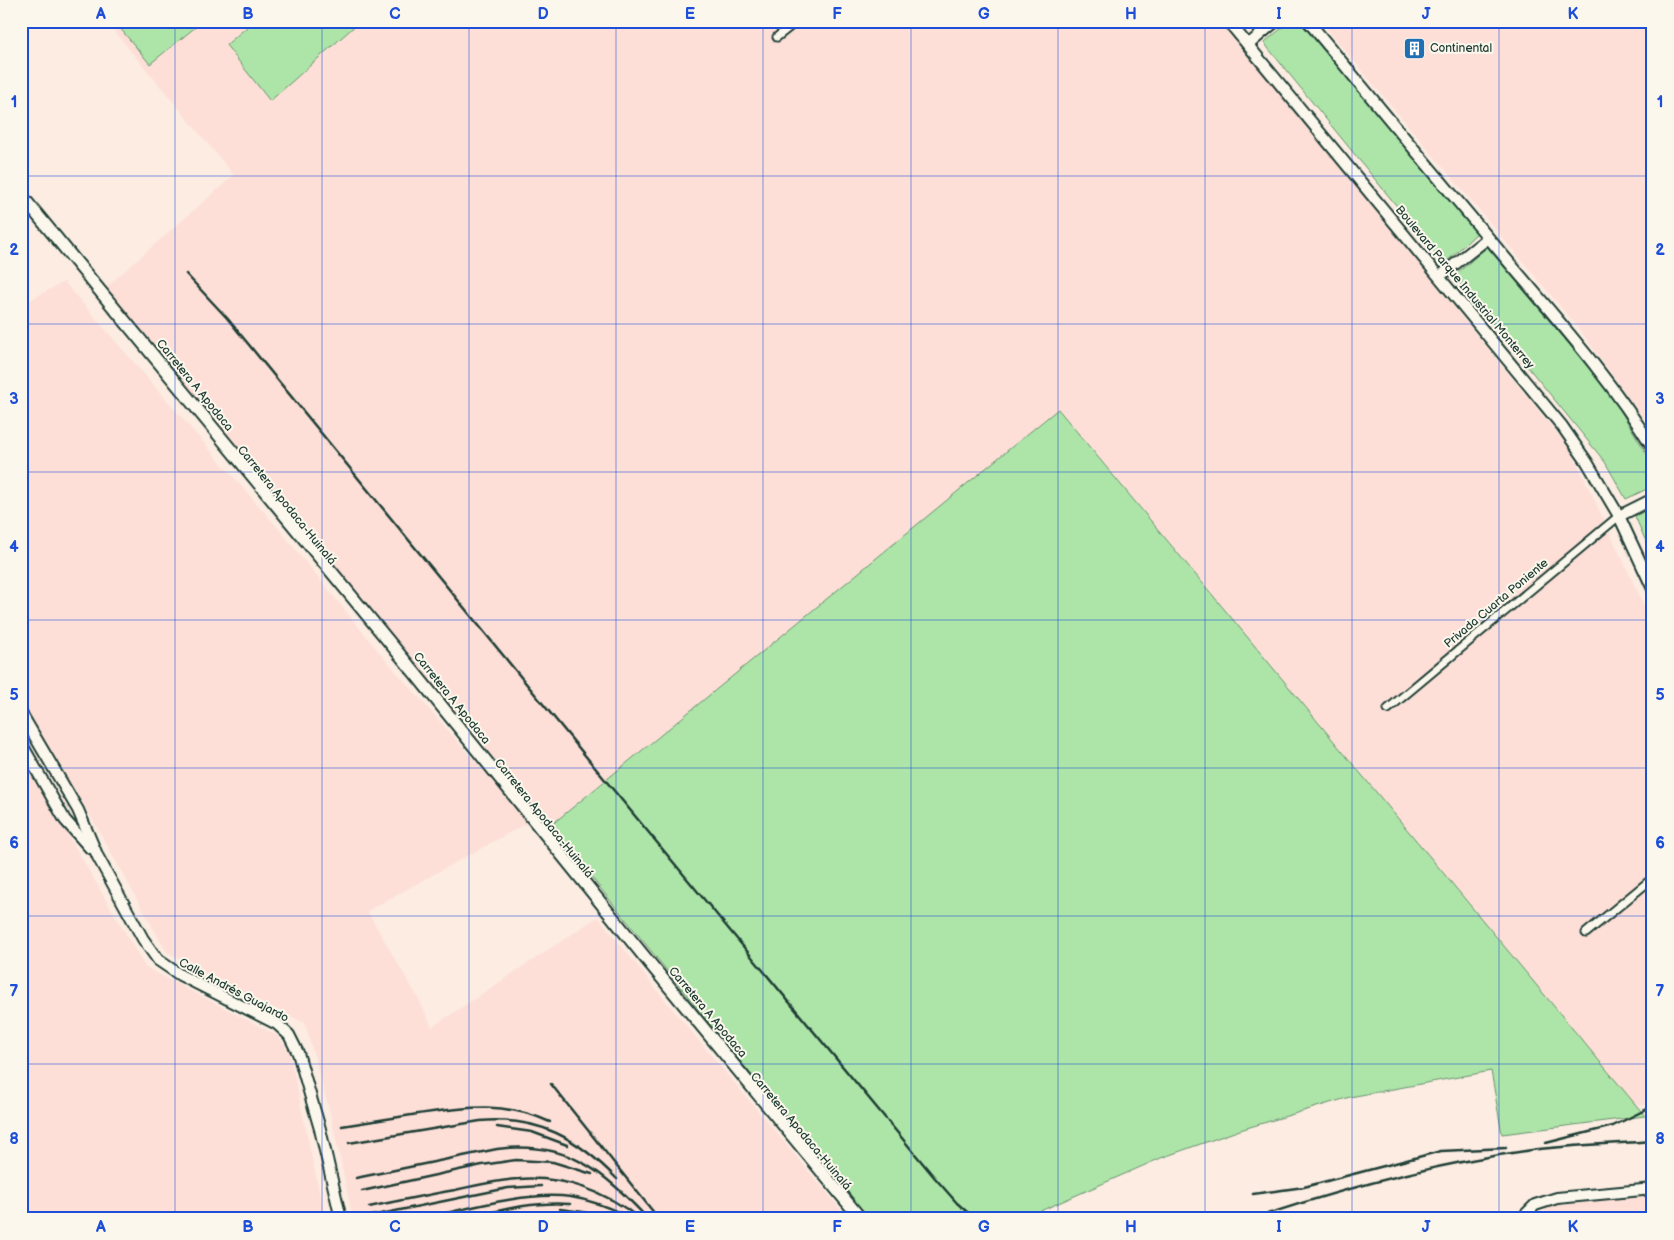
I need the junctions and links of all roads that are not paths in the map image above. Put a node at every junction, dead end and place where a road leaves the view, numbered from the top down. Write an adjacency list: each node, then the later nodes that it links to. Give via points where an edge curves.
1 (797, 21): 5 (street)
2 (1228, 21): 6 (street, Boulevard Parque Industrial Monterrey)
3 (1276, 21): 6 (street)
4 (1308, 21): 9 (street)
5 (777, 37)
6 (1248, 45): 10 (street, Boulevard Parque Industrial Monterrey)
7 (21, 195): 24 (main road, Carretera A Apodaca)
8 (21, 203): 23 (main road, Carretera Apodaca-Huinalá)
9 (1488, 238): 10 (street); 11 (street, via 1597,368)
10 (1440, 276): 13 (street, Boulevard Parque Industrial Monterrey, via 1577,446)
11 (1653, 448)
12 (1653, 499): 13 (street)
13 (1619, 516): 14 (street, Boulevard Parque Industrial Monterrey); 15 (street, Privada Cuarta Poniente)
14 (1653, 589)
15 (1388, 709)
16 (21, 713): 18 (street, Calle Andrés Guajardo, via 78,810)
17 (21, 743): 18 (street, Calle Andrés Guajardo, via 65,820)
18 (98, 856): 22 (street, Calle Andrés Guajardo, via 146,943 163,965 277,1024 289,1034 310,1088)
19 (1653, 878): 20 (street)
20 (1586, 933)
21 (1653, 1189): 25 (street, via 1557,1198 1535,1205)
22 (341, 1219)
23 (856, 1219)
24 (861, 1219)
25 (1520, 1219)

